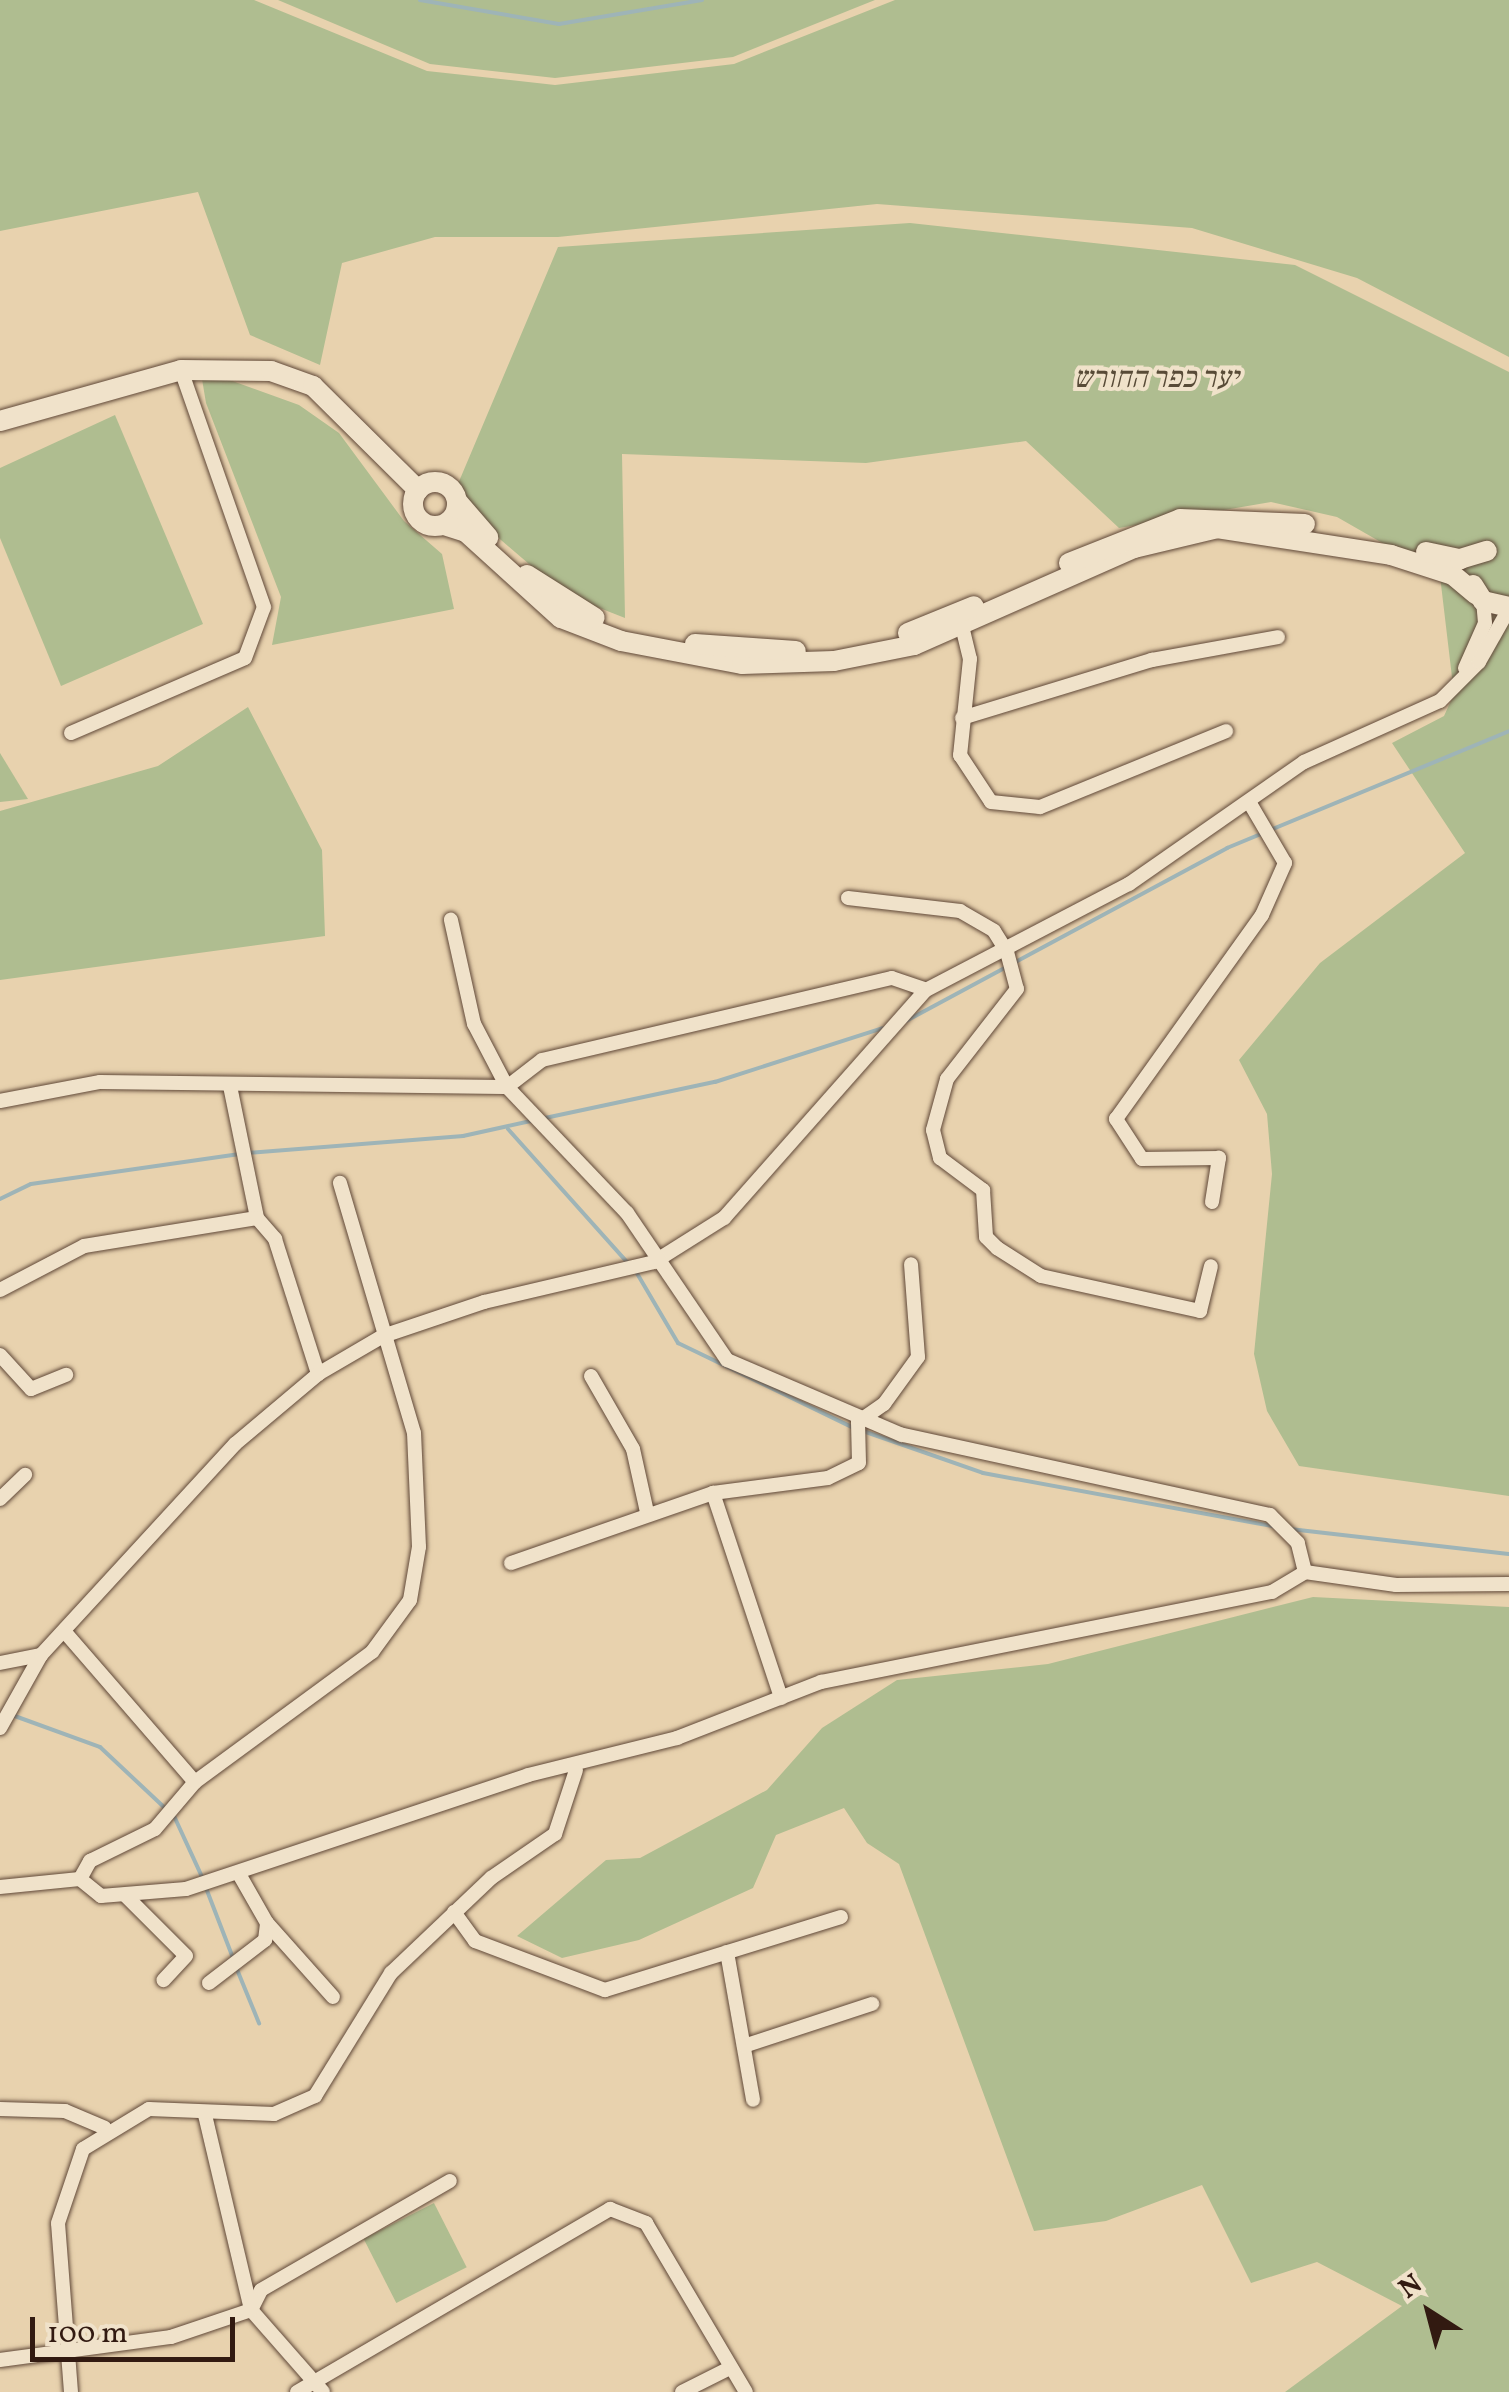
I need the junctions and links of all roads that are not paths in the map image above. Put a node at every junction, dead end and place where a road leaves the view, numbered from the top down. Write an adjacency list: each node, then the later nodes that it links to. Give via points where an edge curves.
1 (181, 370): 2 (street); 3 (street, via 271,372 312,386); 15 (street, via 264,607 245,658)
2 (0, 421)
3 (418, 490): 4 (street, via 442,483); 5 (street, via 418,518)
4 (457, 501): 5 (street); 10 (street, via 556,597 664,638 824,649)
5 (444, 525): 10 (street, via 475,539 561,618 683,656 834,662)
6 (1509, 548): 7 (street)
7 (1487, 552): 8 (street, via 1474,566); 10 (street, via 1450,559 1276,519 1180,519)
8 (1479, 597): 9 (street); 10 (street, via 1453,575 1391,555 1217,528 1144,544); 12 (street, via 1481,636)
9 (1509, 608): 12 (street, via 1480,662)
10 (961, 620): 13 (street)
11 (1278, 637): 13 (street, via 1152,660)
12 (1444, 697): 16 (street, via 1304,762)
13 (962, 718): 14 (street, via 960,755 970,782 991,802 1022,809)
14 (1226, 731)
15 (70, 733)
16 (1251, 805): 19 (street); 25 (street, via 1285,863 1262,915 1116,1119 1142,1159 1219,1158)
17 (848, 898): 19 (street, via 960,911 994,931)
18 (451, 920): 22 (street, via 474,1024)
19 (1007, 952): 20 (street); 29 (street, via 1017,988 947,1079 933,1130 940,1158 988,1202 986,1236 1041,1276 1200,1310)
20 (926, 990): 22 (street, via 892,978 522,1068); 27 (street, via 724,1218)
21 (230, 1086): 22 (street); 23 (street, via 100,1082); 26 (street)
22 (507, 1087): 27 (street, via 628,1212)
23 (0, 1101)
24 (340, 1183): 31 (street)
25 (1212, 1202)
26 (257, 1218): 30 (street, via 84,1246); 33 (street, via 274,1239)
27 (654, 1262): 31 (street); 36 (street, via 727,1360)
28 (911, 1264): 36 (street, via 918,1357)
29 (1212, 1266)
30 (0, 1290)
31 (383, 1336): 33 (street); 50 (street, via 420,1479 410,1600 372,1652)
32 (0, 1354): 34 (street, via 30,1389)
33 (318, 1374): 44 (street, via 235,1444)
34 (66, 1375)
35 (591, 1376): 40 (street, via 632,1449)
36 (858, 1422): 38 (street, via 864,1447 846,1472); 42 (street, via 1270,1515 1298,1542)
37 (25, 1475): 39 (street)
38 (713, 1493): 40 (street); 47 (street)
39 (0, 1499)
40 (647, 1512): 41 (street)
41 (510, 1563)
42 (1305, 1572): 43 (street, via 1396,1585); 47 (street, via 1272,1592 970,1648)
43 (1509, 1584)
44 (64, 1631): 45 (street); 50 (street)
45 (40, 1655): 46 (street); 48 (street)
46 (0, 1663)
47 (781, 1698): 49 (street)
48 (0, 1728)
49 (576, 1770): 51 (street, via 528,1775); 55 (street, via 555,1834)
50 (195, 1782): 52 (street, via 155,1829 90,1861)
51 (239, 1874): 54 (street); 57 (street)
52 (80, 1879): 53 (street); 54 (street, via 101,1896)
53 (0, 1887)
54 (125, 1895): 59 (street, via 186,1956)
55 (454, 1912): 58 (street, via 475,1941 605,1990); 66 (street, via 392,1973 315,2096 274,2114)
56 (840, 1917): 58 (street)
57 (267, 1923): 60 (street, via 265,1940); 61 (street)
58 (727, 1952): 63 (street)
59 (164, 1980)
60 (209, 1983)
61 (333, 1997)
62 (872, 2004): 63 (street)
63 (744, 2046): 64 (street)
64 (753, 2100)
65 (0, 2109): 67 (street, via 65,2111)
66 (205, 2115): 67 (street, via 149,2109); 69 (street)
67 (105, 2128): 70 (street, via 61,2197)
68 (450, 2181): 69 (street, via 261,2290)
69 (251, 2310): 70 (street, via 171,2337); 73 (street)
70 (68, 2353): 71 (street); 74 (street)
71 (0, 2360)
72 (730, 2368): 73 (street, via 646,2223 610,2209); 77 (street); 78 (street)
73 (316, 2377): 75 (street); 76 (street)
74 (71, 2392)
75 (297, 2392)
76 (322, 2392)
77 (682, 2392)
78 (746, 2392)

